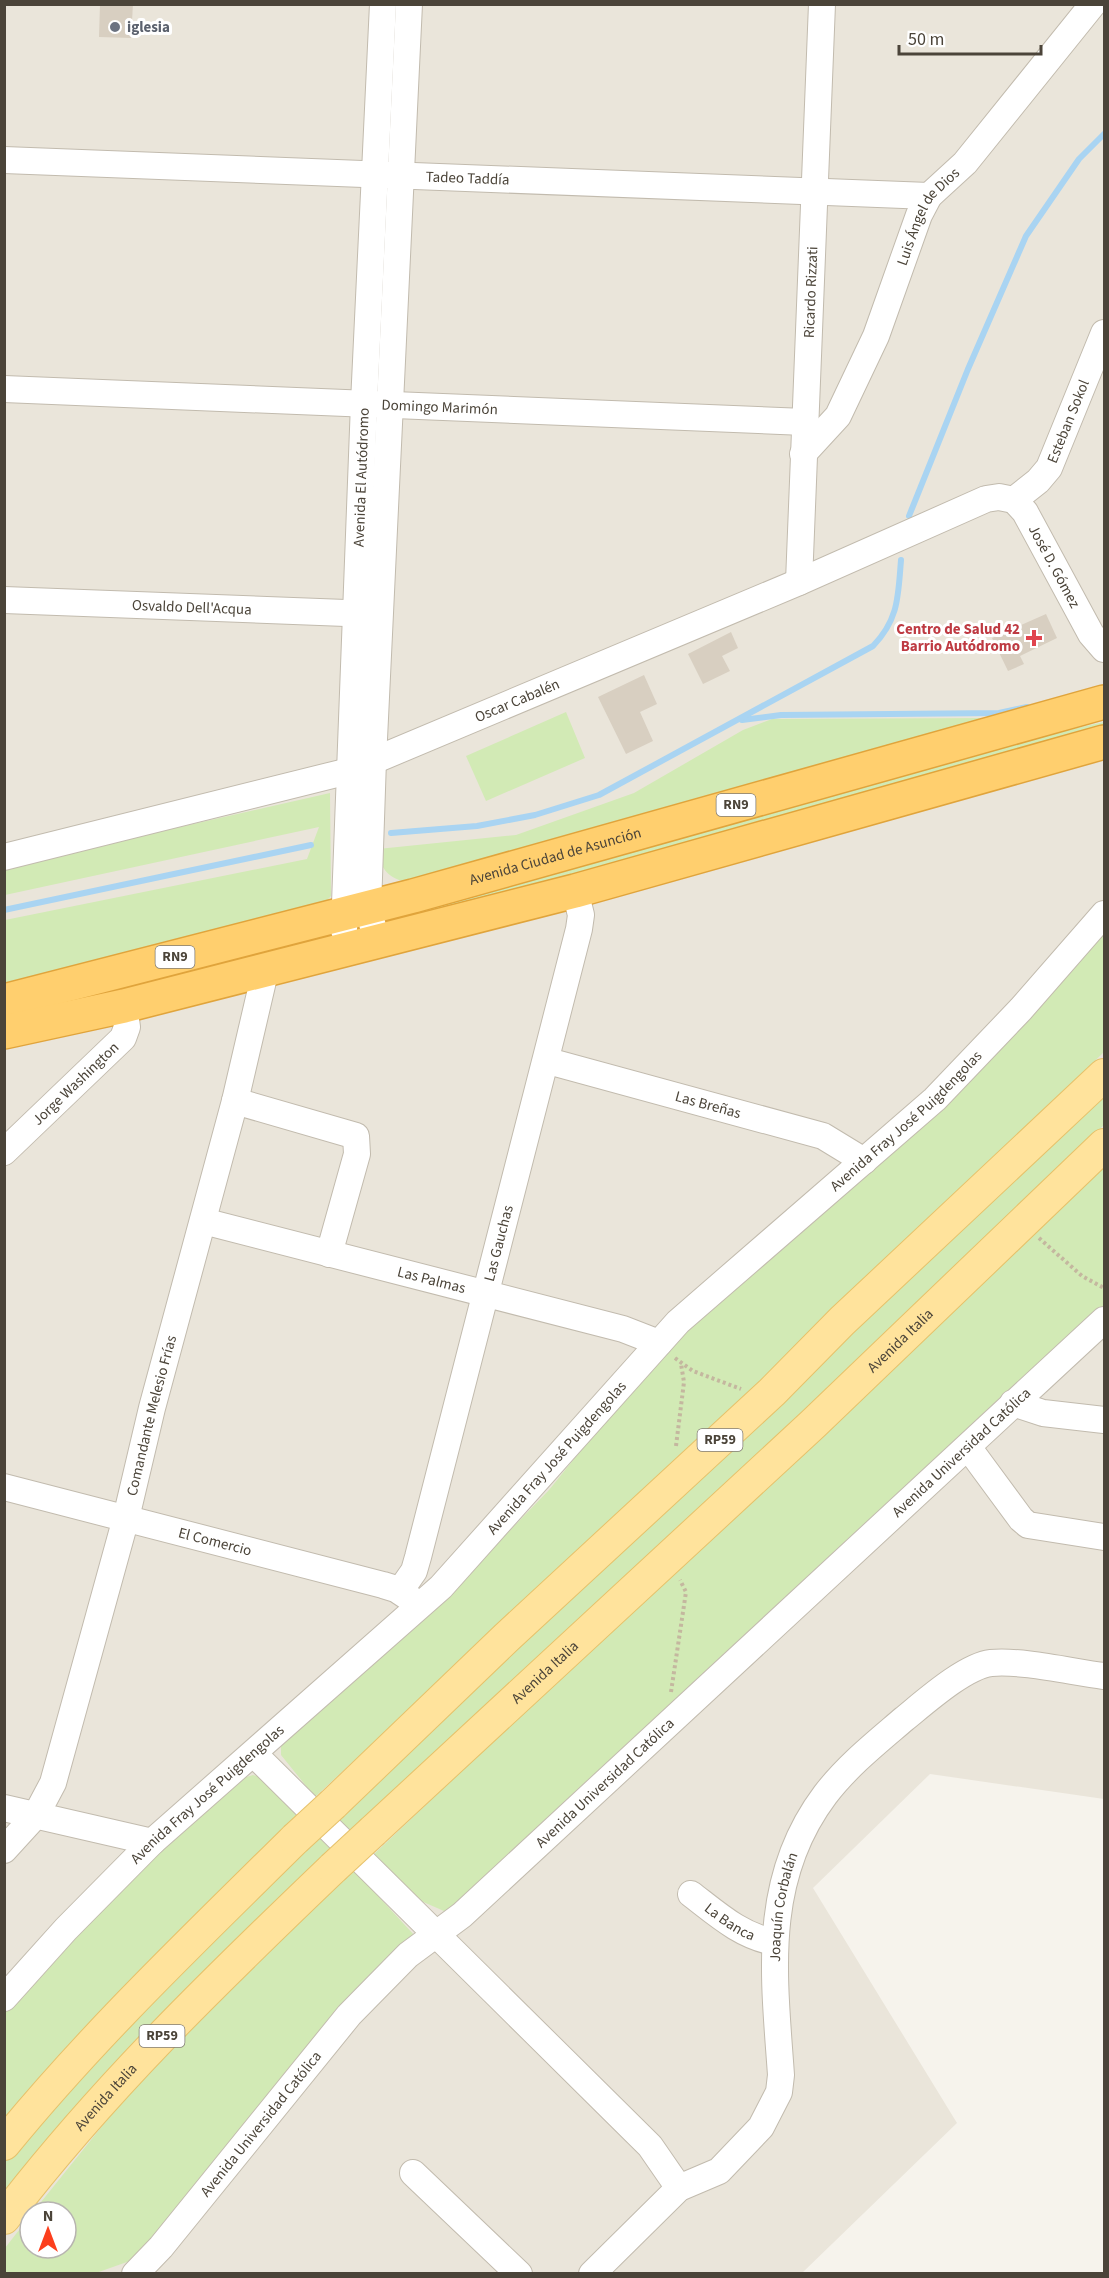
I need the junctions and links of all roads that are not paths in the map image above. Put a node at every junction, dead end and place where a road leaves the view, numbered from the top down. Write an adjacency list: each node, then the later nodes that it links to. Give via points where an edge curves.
1 (384, 4): 6 (street, Avenida El Autódromo)
2 (409, 4): 7 (street, Avenida El Autódromo)
3 (822, 4): 8 (street, Ricardo Rizzati)
4 (1093, 4): 9 (street, Luis Ángel de Dios, via 965,163)
5 (4, 160): 6 (street, Tadeo Taddía)
6 (376, 175): 7 (street, Tadeo Taddía); 12 (street, Avenida El Autódromo)
7 (402, 176): 8 (street, Tadeo Taddía); 12 (street, Avenida El Autódromo)
8 (816, 190): 9 (street, Tadeo Taddía); 13 (street, Ricardo Rizzati)
9 (929, 196): 14 (street, Luis Ángel de Dios, via 876,336 838,416)
10 (1104, 333): 15 (street, Esteban Sokol, via 1048,468)
11 (4, 389): 12 (street, Domingo Marimón)
12 (376, 403): 13 (street, Domingo Marimón); 18 (street, Avenida El Autódromo)
13 (805, 422): 14 (street, Ricardo Rizzati)
14 (803, 454): 16 (street, Ricardo Rizzati)
15 (1014, 500): 16 (street, Oscar Cabalén, via 986,500); 19 (street, José D. Gómez, via 1025,512)
16 (799, 582): 22 (street, Oscar Cabalén)
17 (4, 600): 18 (street, Osvaldo Dell'Acqua)
18 (367, 614): 22 (street, Avenida El Autódromo); 23 (street, Avenida El Autódromo)
19 (1098, 642)
20 (1104, 702): 26 (highway, Avenida Ciudad de Asunción / RN9)
21 (1103, 745): 25 (highway, RN9)
22 (373, 760): 23 (street, Oscar Cabalén); 26 (street, Avenida El Autódromo)
23 (348, 771): 24 (street, Oscar Cabalén); 26 (street, Avenida El Autódromo)
24 (4, 857)
25 (575, 891): 28 (highway, RN9); 34 (street, Las Gauchas, via 581,915 579,930)
26 (356, 910): 28 (street, Avenida El Autódromo); 29 (street, Avenida El Autódromo); 31 (highway, Avenida Ciudad de Asunción / RN9)
27 (1104, 914): 39 (street, Avenida Fray José Puigdengolas, via 935,1100)
28 (376, 939): 29 (highway, RN9)
29 (342, 949): 30 (highway, RN9)
30 (266, 968): 32 (highway, RN9); 36 (street, Comandante Melesio Frías)
31 (4, 1001)
32 (124, 1006): 33 (highway, RN9); 38 (street, Jorge Washington, via 127,1027 123,1038)
33 (4, 1032)
34 (548, 1061): 39 (street, Las Breñas, via 823,1136); 42 (street, Las Gauchas)
35 (1104, 1075): 62 (main road, RP59, bridge, via 295,1839 144,1989)
36 (235, 1101): 40 (street, Comandante Melesio Frías); 41 (street, via 356,1136 357,1154)
37 (1104, 1145): 65 (main road, Avenida Italia / RP59, bridge, via 206,1989 132,2067)
38 (4, 1152)
39 (864, 1161): 44 (street, Avenida Fray José Puigdengolas, via 678,1322)
40 (203, 1221): 41 (street, Las Palmas); 49 (street, Comandante Melesio Frías)
41 (329, 1254): 42 (street, Las Palmas)
42 (486, 1295): 44 (street, Las Palmas, via 623,1329); 51 (street, Las Gauchas)
43 (1104, 1320): 45 (street, Avenida Universidad Católica)
44 (659, 1343): 51 (street, Avenida Fray José Puigdengolas, via 464,1564)
45 (1013, 1403): 46 (street, via 1043,1413); 47 (street, Avenida Universidad Católica)
46 (1104, 1420)
47 (968, 1447): 50 (street, via 1028,1525); 59 (street, Avenida Universidad Católica, via 462,1915)
48 (4, 1487): 49 (street, El Comercio)
49 (126, 1518): 51 (street, El Comercio); 55 (street, Comandante Melesio Frías, via 53,1783)
50 (1104, 1537)
51 (410, 1598): 53 (street, Avenida Fray José Puigdengolas)
52 (1104, 1676): 60 (street, Joaquín Corbalán, via 990,1664 974,1668 918,1708 860,1757 826,1793 808,1820 794,1848)
53 (255, 1754): 56 (street, Avenida Fray José Puigdengolas); 59 (street)
54 (4, 1808): 55 (street)
55 (36, 1815): 56 (street); 57 (street, Comandante Melesio Frías)
56 (152, 1842): 61 (street, Avenida Fray José Puigdengolas)
57 (4, 1850)
58 (692, 1894): 60 (street, La Banca, via 754,1938)
59 (433, 1934): 64 (street, via 650,2146); 66 (street, Avenida Universidad Católica, via 349,2015)
60 (774, 1942): 64 (street, Joaquín Corbalán, via 779,2092 761,2127 718,2171)
61 (4, 1998)
62 (4, 2144)
63 (413, 2173): 67 (street)
64 (679, 2188): 68 (street, Joaquín Corbalán)
65 (4, 2218)
66 (135, 2274)
67 (519, 2274)
68 (592, 2274)

